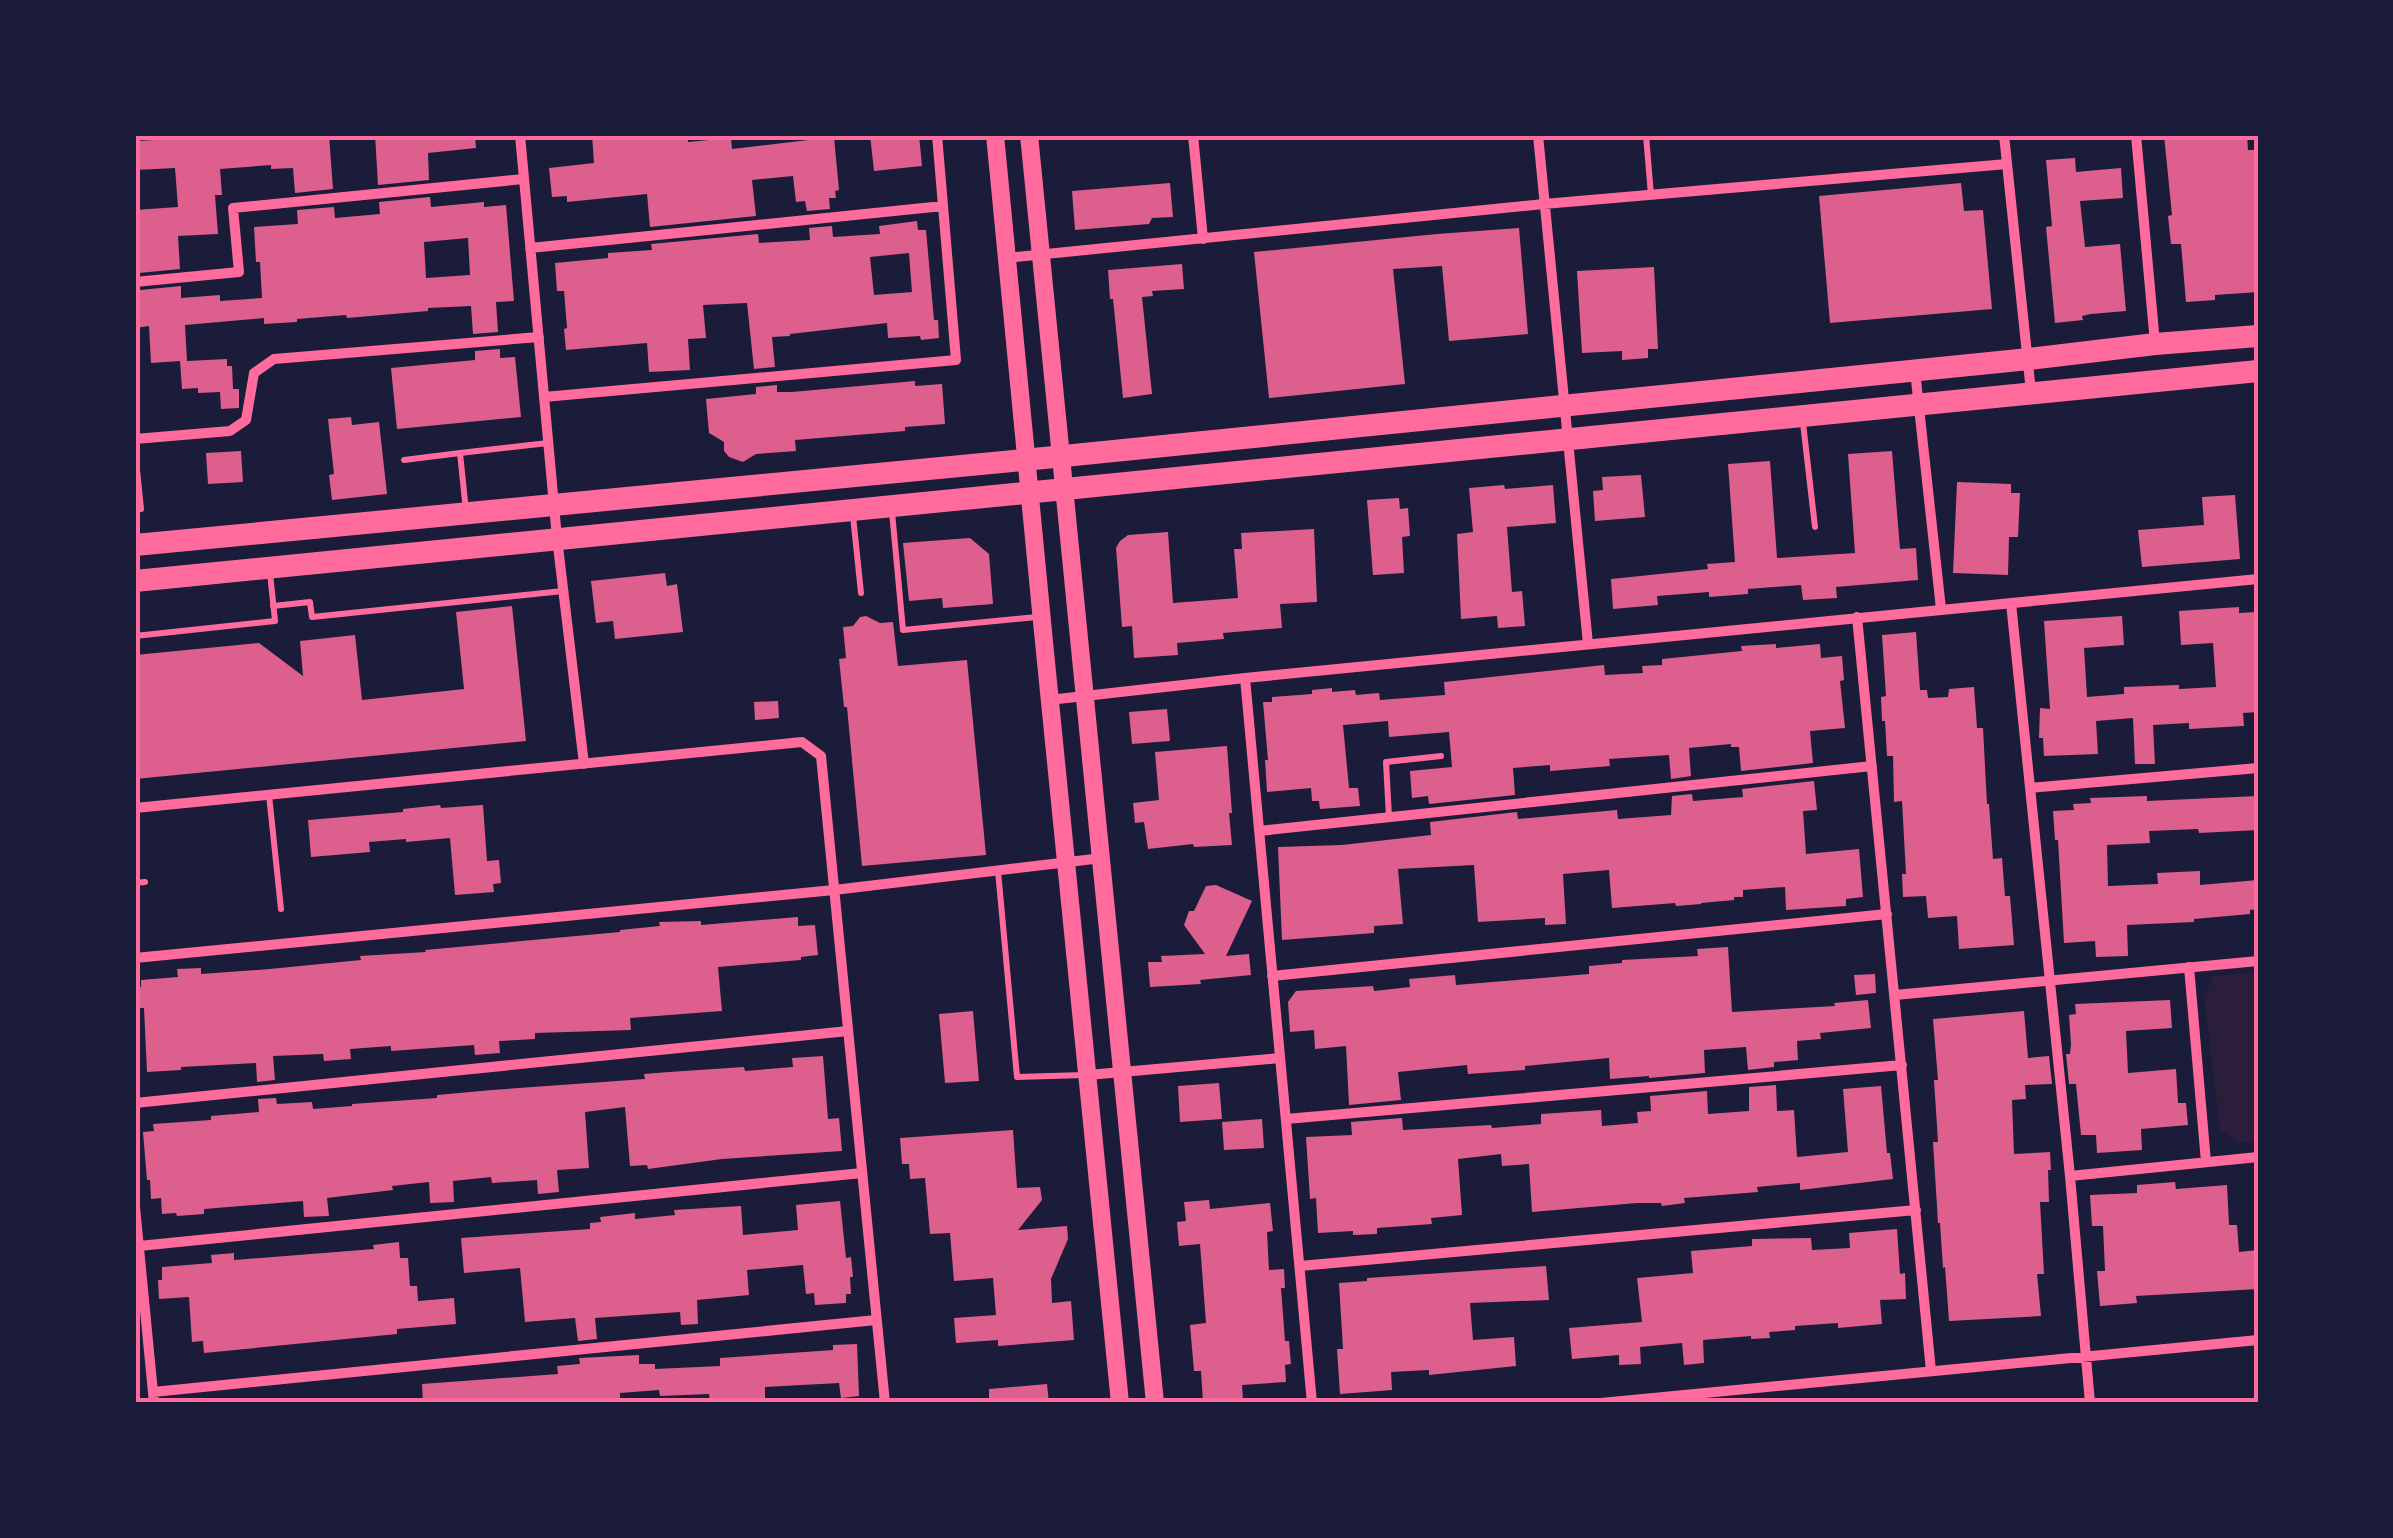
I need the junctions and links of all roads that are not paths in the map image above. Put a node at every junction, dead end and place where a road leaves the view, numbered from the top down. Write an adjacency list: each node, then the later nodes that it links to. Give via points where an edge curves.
1 (520, 135): 11 (street)
2 (937, 135): 14 (street)
3 (995, 135): 18 (street)
4 (1029, 135): 17 (street)
5 (1193, 135): 15 (street)
6 (1538, 135): 13 (street)
7 (1646, 135): 12 (lane)
8 (2004, 135): 10 (street)
9 (2136, 135): 22 (street)
10 (2006, 164): 12 (street); 23 (street)
11 (524, 179): 16 (street); 19 (street, via 233,208 239,272)
12 (1651, 194): 13 (street)
13 (1544, 204): 15 (street); 28 (street)
14 (943, 206): 16 (street); 27 (street, via 956,360)
15 (1204, 239): 17 (street)
16 (530, 248): 21 (street)
17 (1040, 256): 18 (street); 36 (street)
18 (1006, 258): 38 (street)
19 (135, 282)
20 (2258, 336): 22 (main road)
21 (538, 337): 27 (street); 31 (street, via 274,359 254,373 246,420 230,431)
22 (2156, 344): 23 (main road)
23 (2029, 359): 24 (main road); 26 (street)
24 (1915, 370): 28 (main road); 29 (street)
25 (2258, 371): 26 (main road)
26 (2032, 392): 29 (main road)
27 (544, 397): 33 (street)
28 (1563, 406): 32 (street); 36 (main road)
29 (1919, 406): 30 (main road); 56 (street)
30 (1803, 417): 32 (main road); 46 (lane)
31 (135, 439)
32 (1568, 440): 39 (main road); 60 (street)
33 (548, 443): 35 (lane); 41 (street)
34 (135, 450): 43 (lane)
35 (460, 453): 37 (lane); 45 (lane)
36 (1060, 456): 38 (main road); 39 (street)
37 (404, 460)
38 (1024, 460): 40 (street); 41 (main road)
39 (1065, 490): 40 (main road); 62 (street)
40 (1028, 493): 42 (main road); 57 (street)
41 (554, 503): 45 (main road); 47 (street)
42 (891, 506): 44 (main road); 57 (lane, via 903,630)
43 (141, 509)
44 (853, 510): 47 (main road); 53 (lane)
45 (466, 512): 48 (main road)
46 (1816, 527)
47 (557, 538): 49 (main road); 52 (street)
48 (135, 545)
49 (270, 568): 51 (main road); 55 (lane)
50 (2258, 579): 54 (street)
51 (135, 581)
52 (564, 591): 55 (lane, via 312,618 310,602); 65 (street)
53 (861, 594)
54 (2011, 603): 56 (street); 68 (street)
55 (274, 606): 59 (lane, via 275,621)
56 (1941, 609): 58 (street)
57 (1041, 616): 63 (street)
58 (1857, 617): 60 (street); 66 (street)
59 (135, 636)
60 (1588, 644): 61 (street)
61 (1245, 678): 62 (street); 72 (street)
62 (1086, 695): 63 (street); 73 (street)
63 (1049, 700): 74 (street)
64 (1441, 756): 71 (lane, via 1386,762)
65 (584, 764): 69 (street); 78 (street, via 802,742 821,756)
66 (1872, 766): 71 (street); 80 (street)
67 (2258, 768): 68 (street)
68 (2030, 788): 85 (street)
69 (270, 795): 70 (street); 79 (lane)
70 (135, 808)
71 (1389, 817): 72 (street)
72 (1259, 830): 84 (street)
73 (1102, 858): 74 (street); 90 (street)
74 (1068, 863): 75 (street); 91 (street)
75 (998, 871): 78 (street); 91 (lane, via 1017,1077)
76 (135, 882): 77 (lane)
77 (145, 882)
78 (834, 890): 81 (street); 87 (street)
79 (281, 909)
80 (1887, 914): 84 (street); 86 (street)
81 (135, 958)
82 (2258, 960): 83 (street)
83 (2189, 967): 85 (street); 95 (street)
84 (1272, 976): 88 (street)
85 (2050, 980): 86 (street); 97 (street)
86 (1895, 995): 89 (street)
87 (848, 1031): 92 (street); 96 (street)
88 (1280, 1058): 90 (street); 93 (street)
89 (1902, 1065): 93 (street); 99 (street)
90 (1122, 1072): 91 (street); 110 (street)
91 (1088, 1075): 109 (street)
92 (135, 1103)
93 (1286, 1119): 101 (street)
94 (2258, 1157): 95 (street)
95 (2206, 1162): 97 (street)
96 (862, 1173): 100 (street); 102 (street)
97 (2070, 1176): 104 (street)
98 (135, 1207): 100 (street)
99 (1916, 1210): 101 (street); 105 (street)
100 (139, 1246): 106 (street)
101 (1300, 1266): 111 (street)
102 (876, 1320): 106 (street); 108 (street)
103 (2258, 1340): 104 (street)
104 (2085, 1356): 105 (street); 113 (street)
105 (1930, 1371): 107 (street)
106 (154, 1397)
107 (1684, 1399): 112 (street)
108 (885, 1403)
109 (1120, 1403)
110 (1155, 1403)
111 (1312, 1403)
112 (1601, 1403)
113 (2090, 1403)

